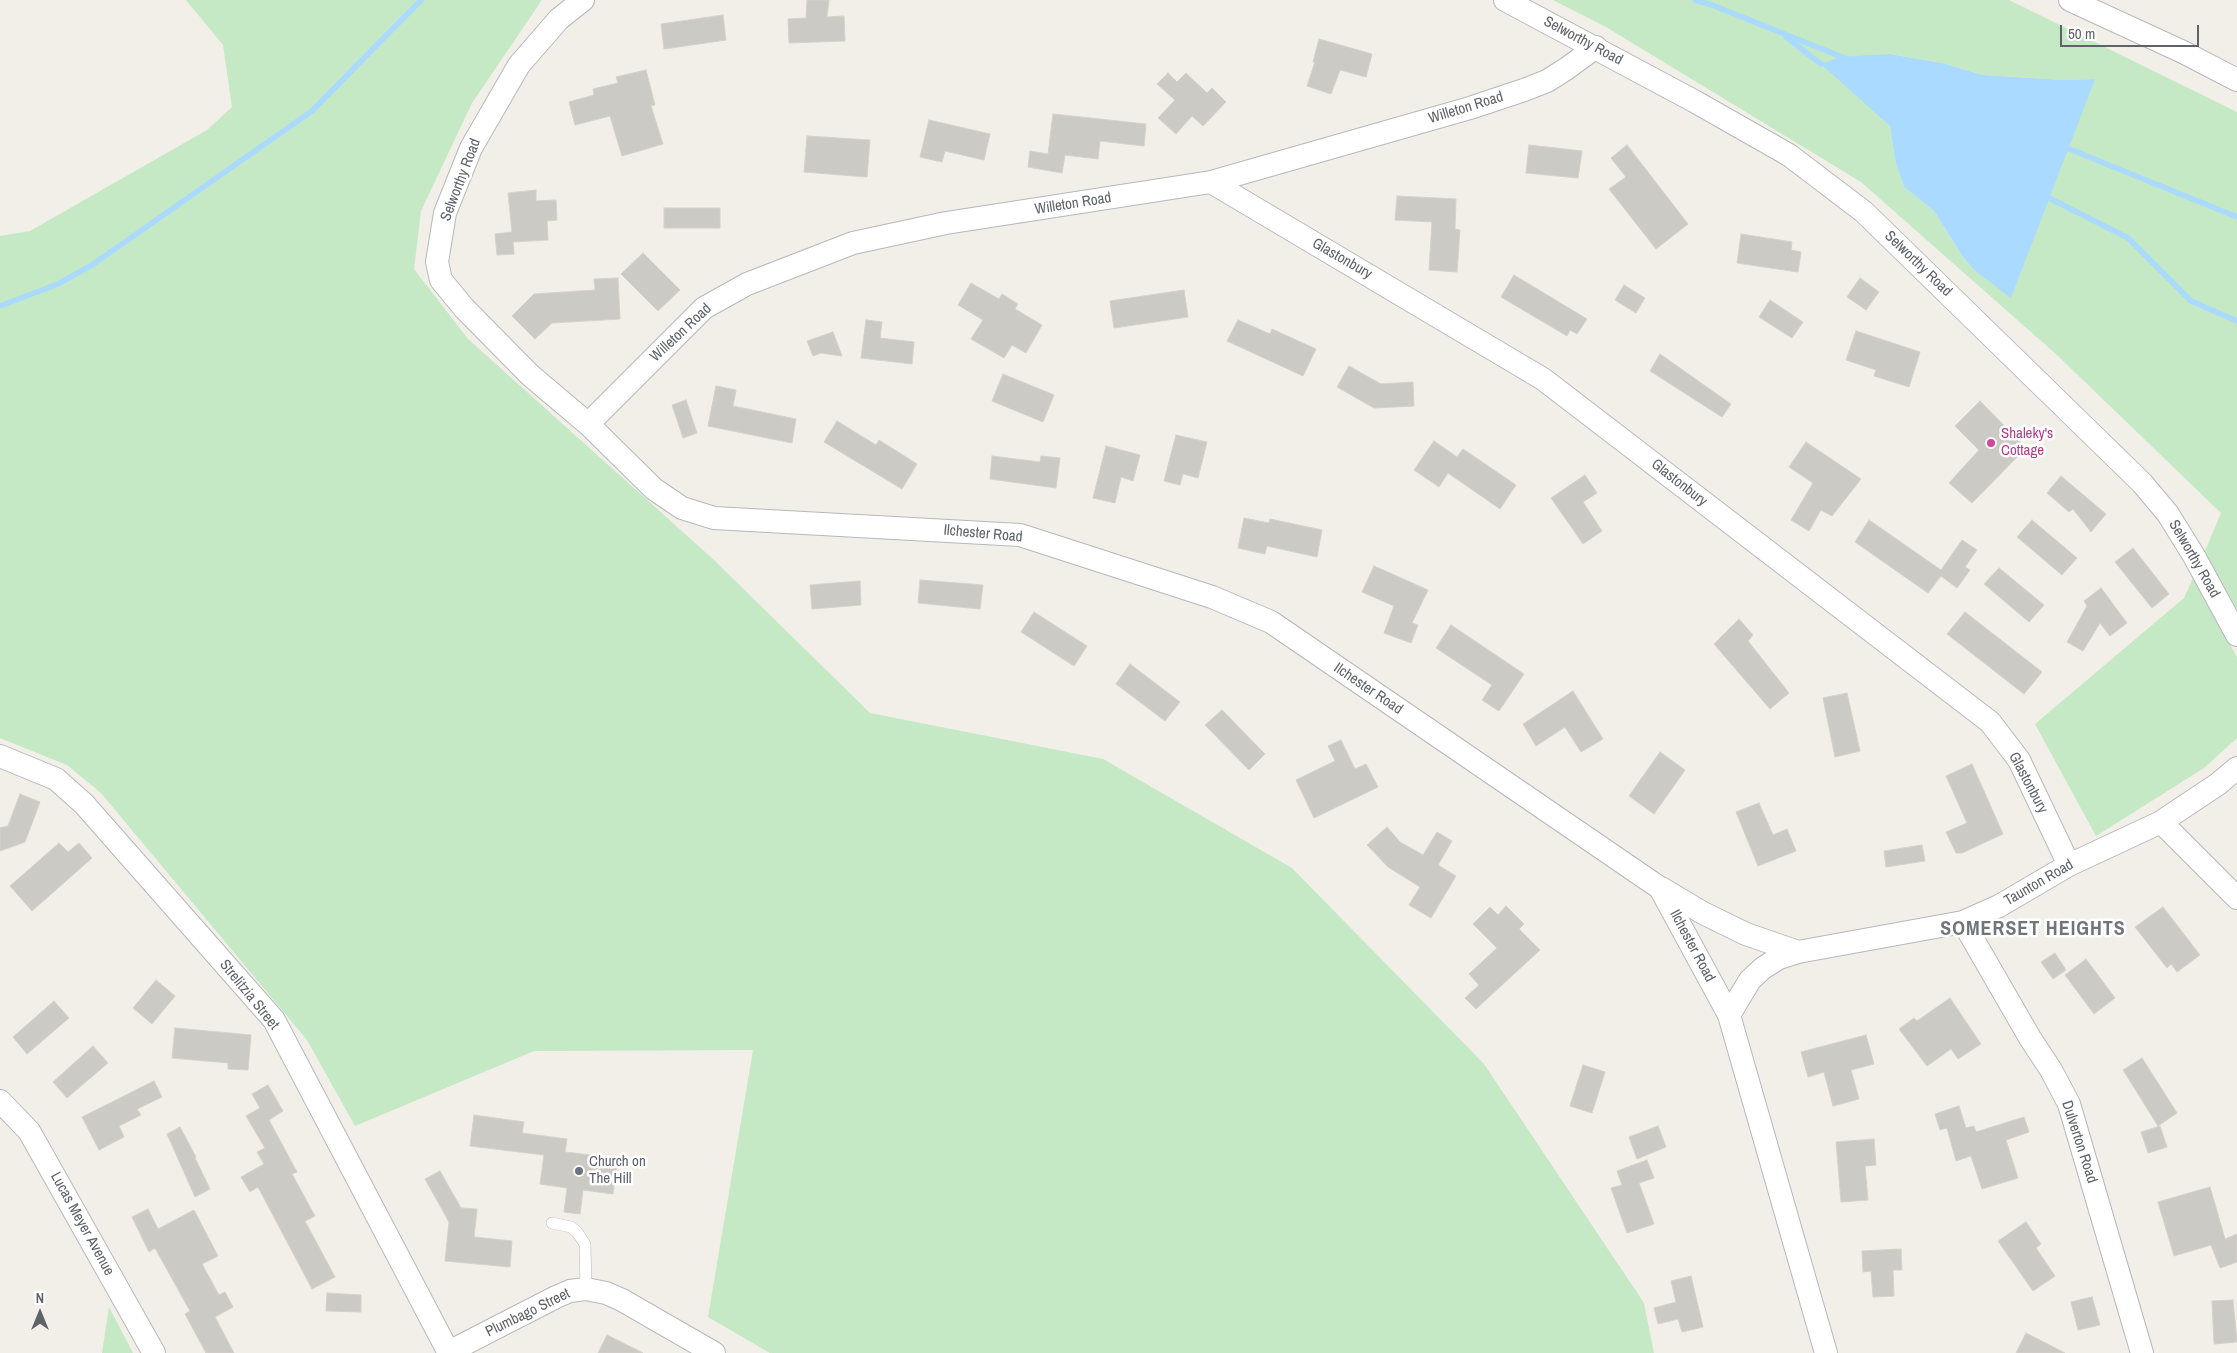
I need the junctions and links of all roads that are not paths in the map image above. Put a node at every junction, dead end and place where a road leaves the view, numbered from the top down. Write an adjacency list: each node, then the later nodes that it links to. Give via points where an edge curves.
1 (583, 0): 7 (street, Selworthy Road, via 559,20 519,65 471,148 445,213 437,262 441,280 464,308 530,375)
2 (1505, 0): 4 (street, Selworthy Road)
3 (2070, 0): 5 (street)
4 (1596, 48): 6 (street, Willeton Road, via 1547,81 1524,90); 8 (street, Selworthy Road, via 1789,155 1864,212 2142,483 2168,514)
5 (2237, 80)
6 (1211, 182): 7 (street, Willeton Road, via 946,223 853,243 747,284 704,308); 12 (street, Glastonbury, via 1543,379 1990,722 2019,760)
7 (588, 424): 13 (street, Ilchester Road, via 654,488 682,508 714,518 1020,535 1212,597 1271,622)
8 (2237, 635)
9 (0, 756): 22 (street, Strelitzia Street, via 56,778 84,804 274,1020)
10 (2237, 768): 11 (street, Taunton Road)
11 (2162, 822): 12 (street, Taunton Road); 14 (street)
12 (2069, 865): 15 (street, Taunton Road, via 2000,906)
13 (1660, 888): 16 (street, via 1746,934); 17 (street, Ilchester Road)
14 (2237, 898)
15 (1962, 922): 16 (street, Taunton Road); 25 (street, Dulverton Road, via 2069,1104)
16 (1798, 952): 17 (street, Taunton Road, via 1763,968 1750,980)
17 (1729, 1015): 24 (street, Ilchester Road)
18 (0, 1101): 21 (street, Lucas Meyer Avenue, via 30,1131)
19 (552, 1223): 20 (lane, via 571,1227 585,1244)
20 (586, 1288): 22 (street, Plumbago Street, via 556,1297); 23 (street, Plumbago Street, via 606,1292 622,1300)
21 (154, 1353)
22 (449, 1353)
23 (714, 1353)
24 (1826, 1353)
25 (2142, 1353)

